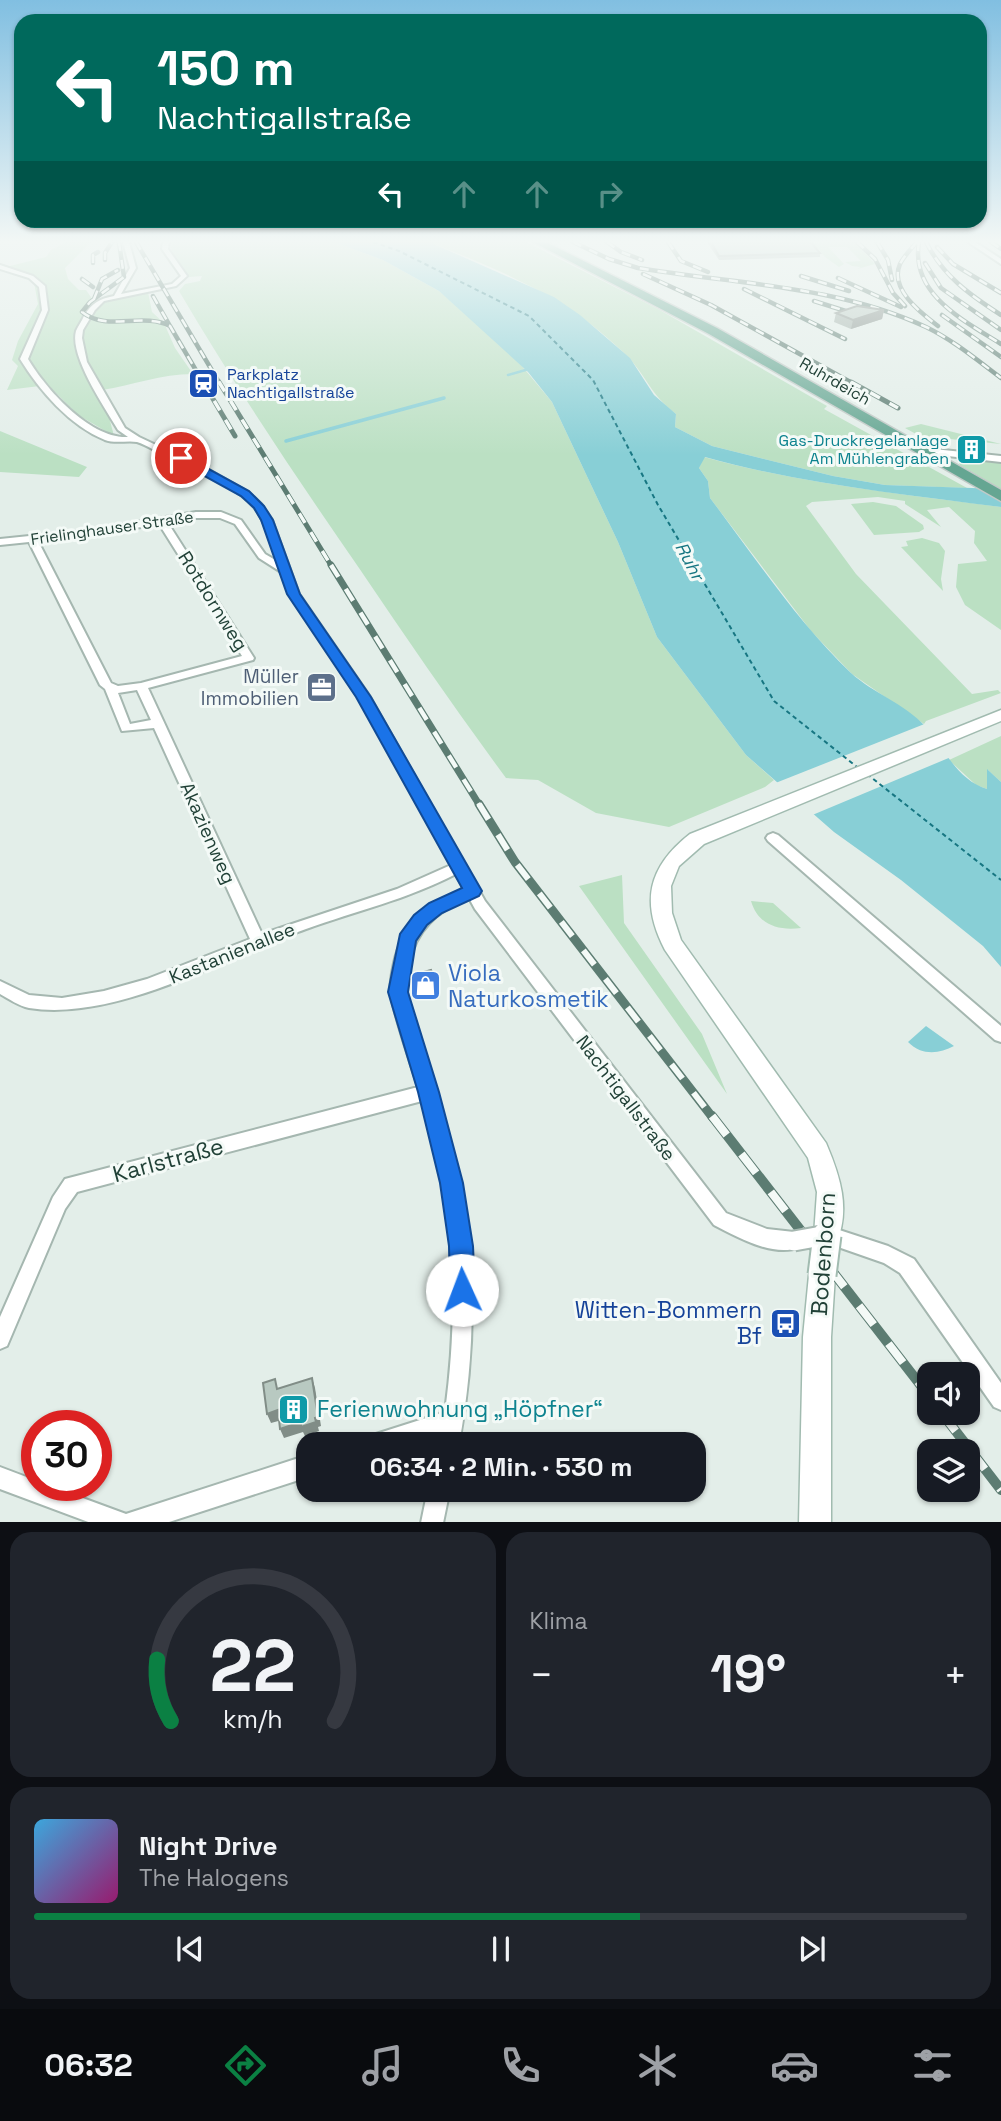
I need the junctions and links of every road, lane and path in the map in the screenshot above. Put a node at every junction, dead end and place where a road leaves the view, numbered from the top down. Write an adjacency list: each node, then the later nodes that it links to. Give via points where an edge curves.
1 (44, 313): 4 (street, via 23,359 30,371 57,400 107,437)
2 (90, 313): 4 (street, Nachtigallstraße, via 79,338 83,362 122,430)
3 (679, 313): 5 (main road, Ruhrdeich)
4 (136, 439): 11 (street, Nachtigallstraße, via 181,458 253,499 267,520)
5 (924, 451): 6 (street); 7 (main road, Ruhrdeich)
6 (1001, 459)
7 (1001, 496)
8 (162, 521): 9 (street, Frielinghauser Straße); 11 (street, Frielinghauser Straße, via 196,515 231,517 262,556); 12 (street, Rotdornweg, via 249,658)
9 (33, 540): 10 (street, Frielinghauser Straße); 13 (street, via 94,665)
10 (0, 542)
11 (284, 570): 17 (street, Nachtigallstraße, via 294,594 364,697)
12 (141, 686): 13 (street); 15 (street, Akazienweg)
13 (111, 689): 15 (street, via 126,729)
14 (996, 718): 23 (main road, Bodenborn, via 697,839 679,853 663,876 658,899 667,934 817,1151 828,1176)
15 (159, 723): 19 (street, Akazienweg)
16 (772, 838): 21 (street)
17 (460, 866): 18 (street, Nachtigallstraße); 19 (street, Kastanienallee, via 382,901)
18 (473, 891): 22 (street, via 420,920 407,939 402,959 398,992); 23 (street, Nachtigallstraße, bridge, via 493,924 720,1219 787,1242)
19 (259, 943): 20 (street, Kastanienallee, via 164,980 83,1001 23,1002)
20 (2, 992)
21 (1001, 1035)
22 (429, 1092): 24 (street, Karlstraße, via 71,1185); 26 (street, via 452,1183 461,1246 463,1313)
23 (835, 1233): 25 (street, via 907,1266); 35 (main road, Bodenborn, bridge, via 822,1275 817,1337)
24 (0, 1339)
25 (1001, 1400)
26 (455, 1419): 27 (street); 28 (street)
27 (414, 1432)
28 (452, 1432)
29 (296, 1470): 33 (street)
30 (0, 1478): 32 (street)
31 (436, 1502): 34 (street)
32 (121, 1522)
33 (131, 1522)
34 (432, 1522)
35 (815, 1522)

